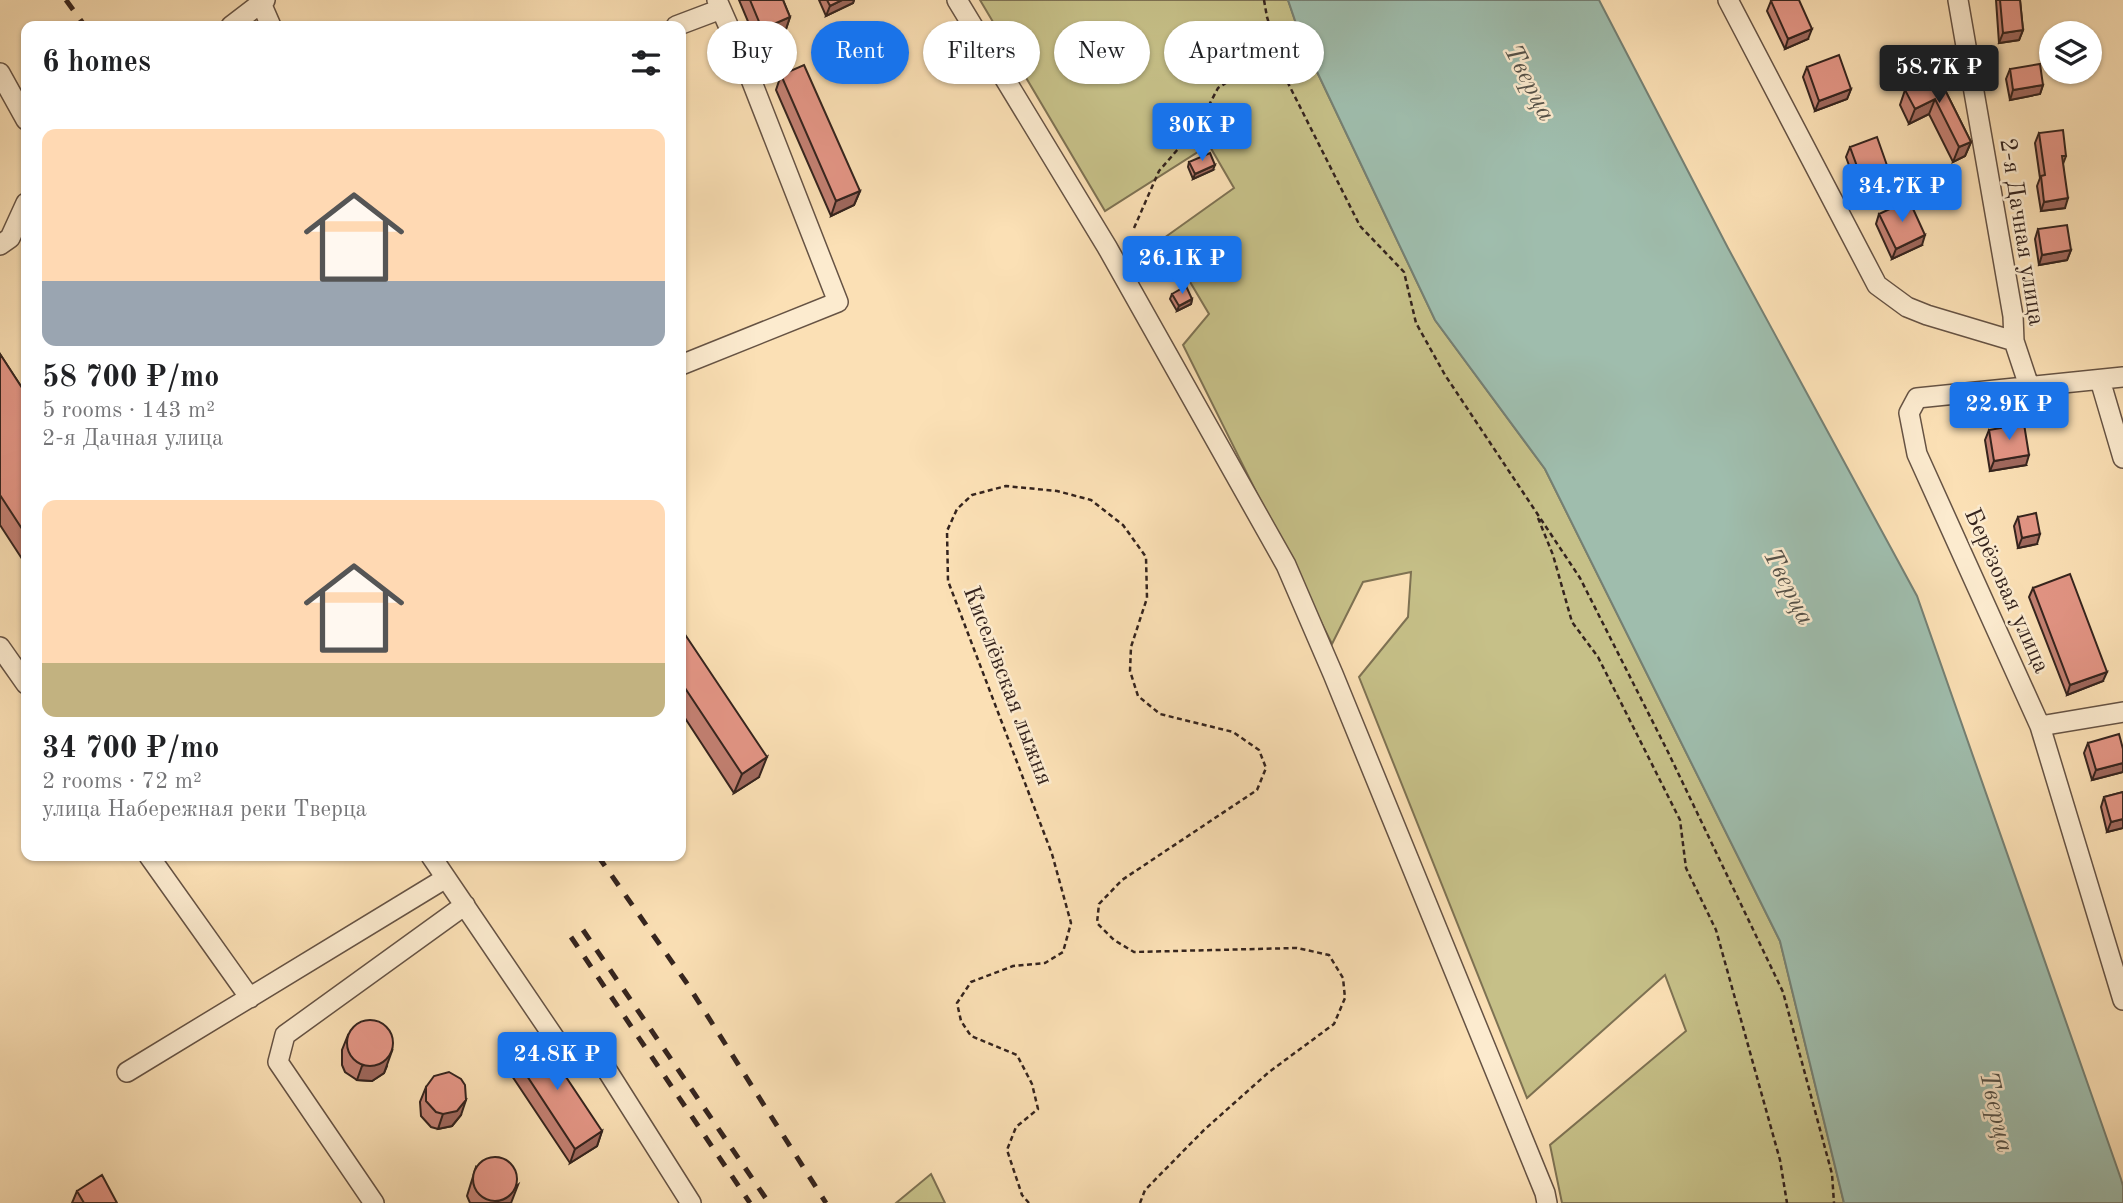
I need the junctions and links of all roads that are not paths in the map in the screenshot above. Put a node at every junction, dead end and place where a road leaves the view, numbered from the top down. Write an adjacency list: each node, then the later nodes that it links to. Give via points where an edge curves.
1 (957, 0): 32 (street, via 1107,247 1286,565)
2 (1728, 0): 13 (street, via 1877,285 1927,316)
3 (1958, 0): 13 (street, 2-я Дачная улица)
4 (263, 1): 6 (street); 7 (street)
5 (719, 4): 8 (street); 14 (street, via 838,302)
6 (237, 21)
7 (269, 21)
8 (686, 21)
9 (0, 73): 10 (street)
10 (21, 111)
11 (21, 232): 12 (street)
12 (0, 245)
13 (2014, 341): 17 (street, 2-я Дачная улица)
14 (686, 363)
15 (2123, 377): 16 (street)
16 (2100, 380): 17 (street); 18 (street)
17 (2029, 386): 22 (street, Берёзовая улица, via 1917,398 1909,413 1917,454)
18 (2123, 458)
19 (0, 647): 20 (street)
20 (21, 677)
21 (2123, 712): 22 (street)
22 (2040, 726): 28 (street, Берёзовая улица)
23 (153, 861): 27 (street)
24 (434, 861): 25 (street)
25 (446, 878): 26 (street); 27 (street)
26 (465, 905): 30 (street, via 285,1035 278,1062); 31 (street, via 560,1046 605,1067)
27 (250, 998): 29 (street)
28 (2123, 1000)
29 (127, 1072)
30 (374, 1203)
31 (691, 1203)
32 (1547, 1203)

